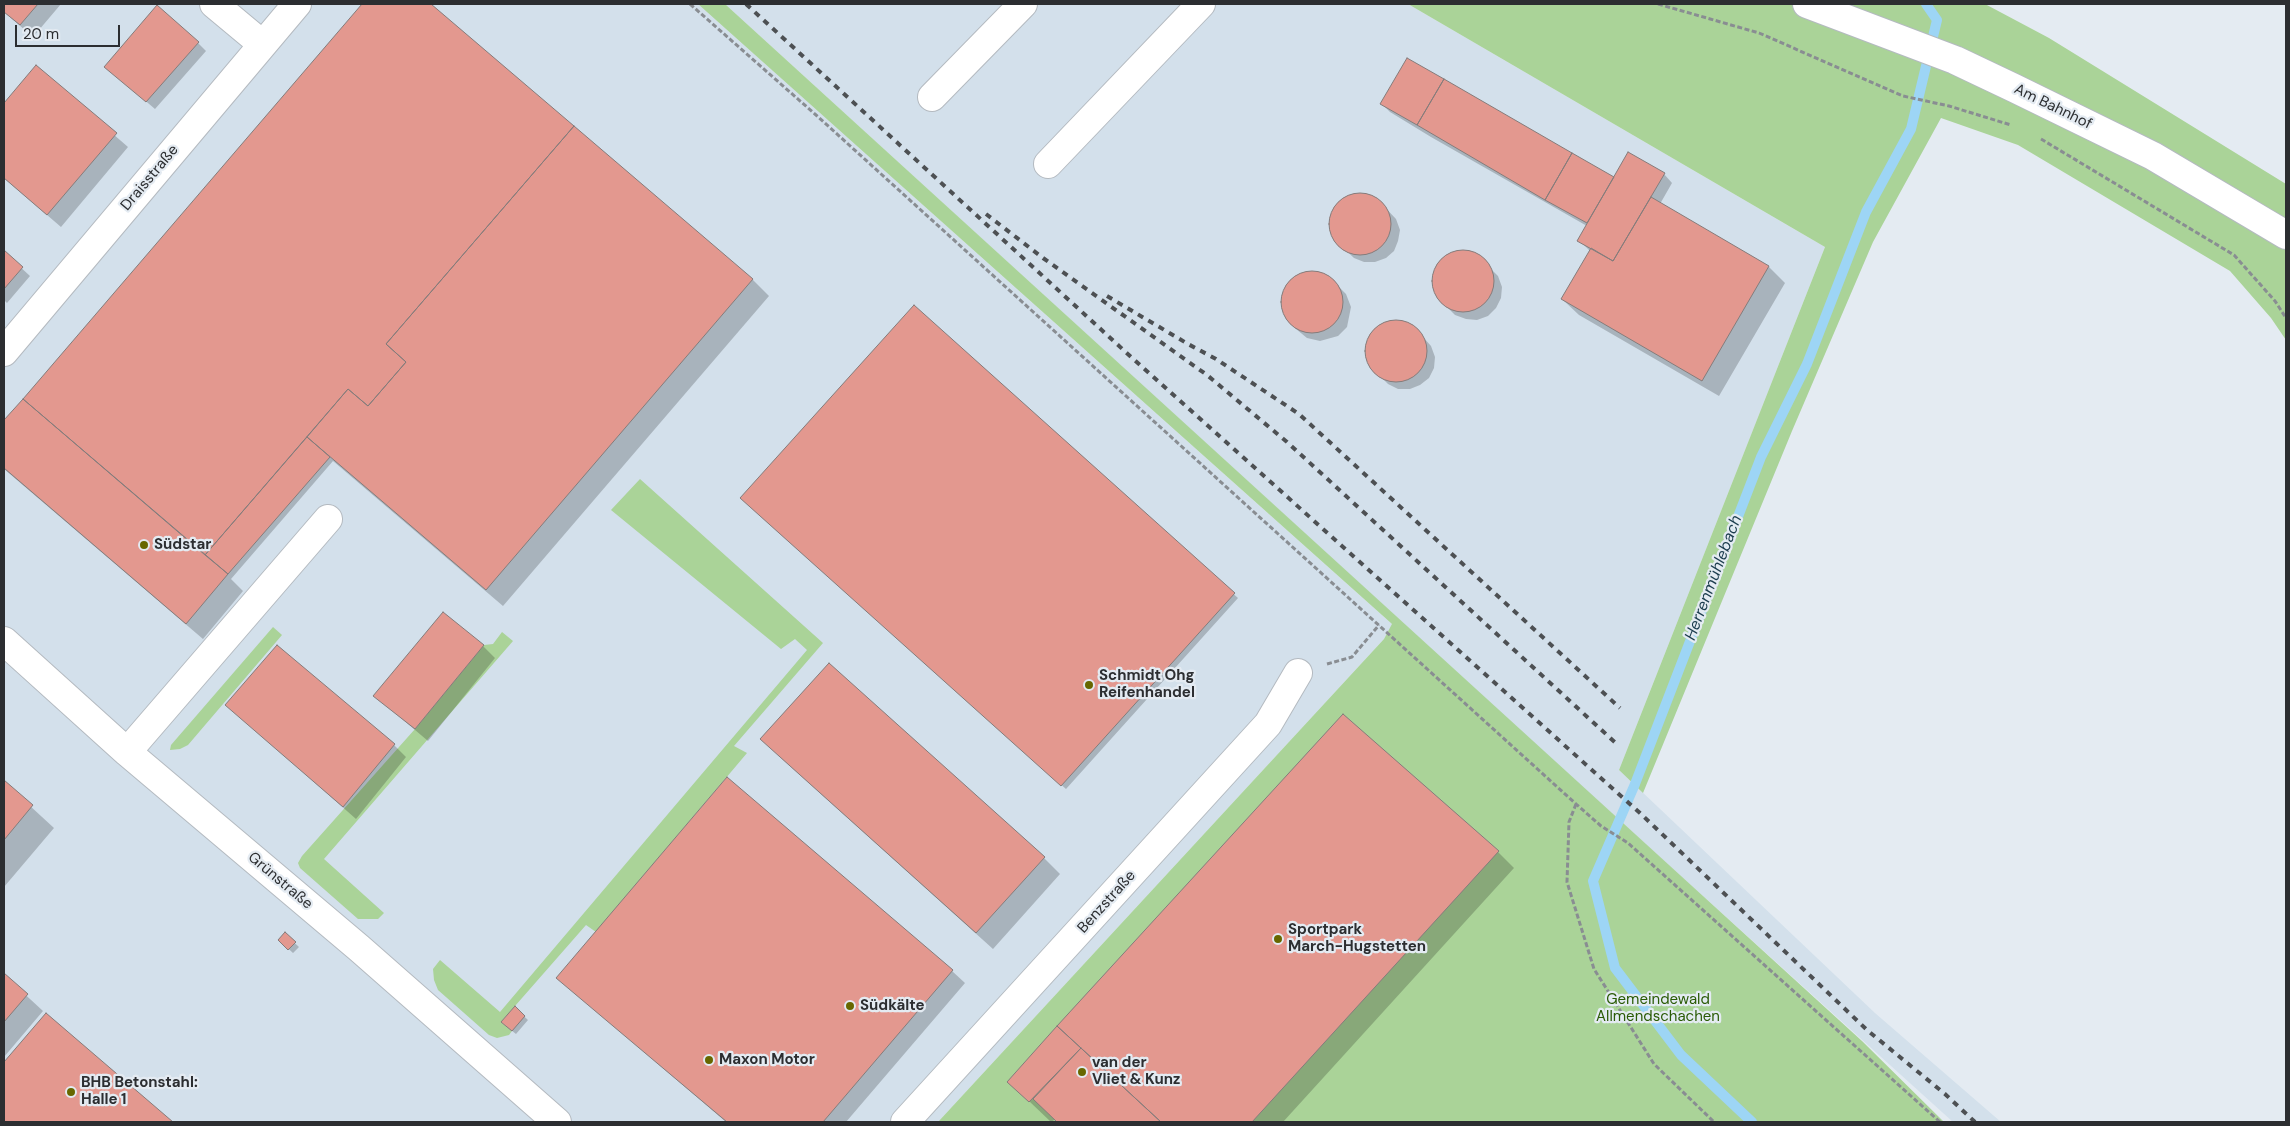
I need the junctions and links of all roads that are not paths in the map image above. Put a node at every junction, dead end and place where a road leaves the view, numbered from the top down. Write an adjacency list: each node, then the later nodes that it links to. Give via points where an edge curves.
1 (214, 4): 6 (street)
2 (296, 4): 6 (street, Draisstraße)
3 (1023, 4): 7 (street)
4 (1200, 4): 8 (street)
5 (1807, 4): 9 (street, Am Bahnhof, via 1955,60 2152,156)
6 (262, 44): 10 (street, Draisstraße)
7 (932, 97)
8 (1048, 164)
9 (2286, 235)
10 (4, 352)
11 (328, 519): 14 (street)
12 (4, 641): 14 (street, Grünstraße)
13 (1298, 673): 15 (street, Benzstraße, via 1268,724)
14 (127, 752): 16 (street, Grünstraße, via 359,948)
15 (920, 1117)
16 (557, 1122)

